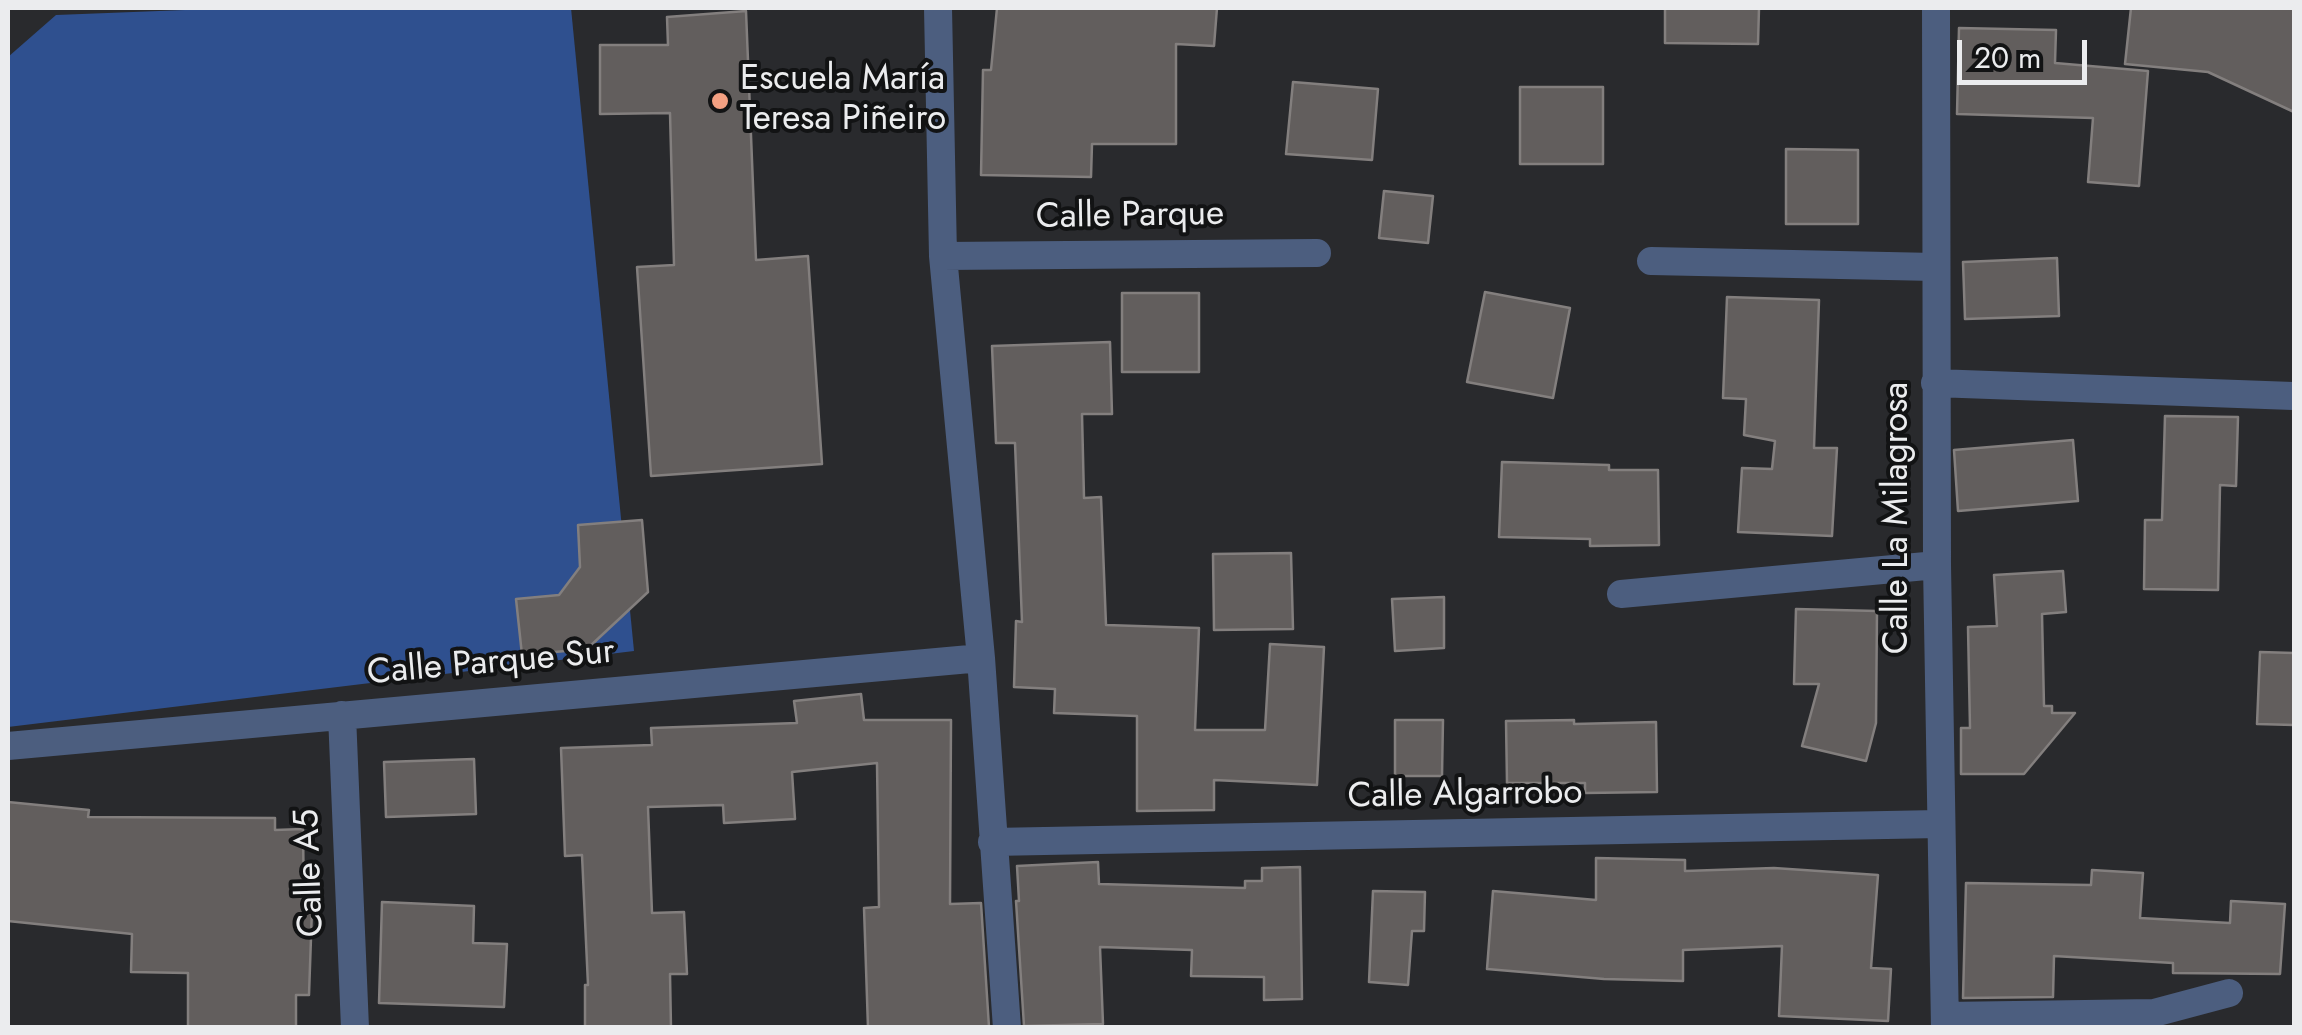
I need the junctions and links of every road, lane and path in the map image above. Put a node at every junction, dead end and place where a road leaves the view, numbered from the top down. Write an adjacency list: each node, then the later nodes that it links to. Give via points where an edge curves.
1 (938, 8): 4 (street)
2 (1936, 8): 6 (street, Calle La Milagrosa)
3 (1318, 253): 4 (street, Calle Parque)
4 (944, 256): 11 (street)
5 (1651, 261): 6 (street)
6 (1935, 267): 7 (street, Calle La Milagrosa)
7 (1935, 383): 8 (street); 9 (street, Calle La Milagrosa)
8 (2293, 396)
9 (1937, 565): 10 (street); 14 (street, Calle La Milagrosa)
10 (1620, 594)
11 (981, 658): 12 (street, Calle Parque Sur); 15 (street)
12 (342, 715): 13 (street, Calle Parque Sur); 18 (street, Calle A5)
13 (8, 746)
14 (1940, 824): 15 (street, Calle Algarrobo); 17 (street, Calle La Milagrosa)
15 (992, 842): 19 (street)
16 (2229, 993): 17 (street, via 2154,1013)
17 (1945, 1022)
18 (354, 1028)
19 (1007, 1028)

